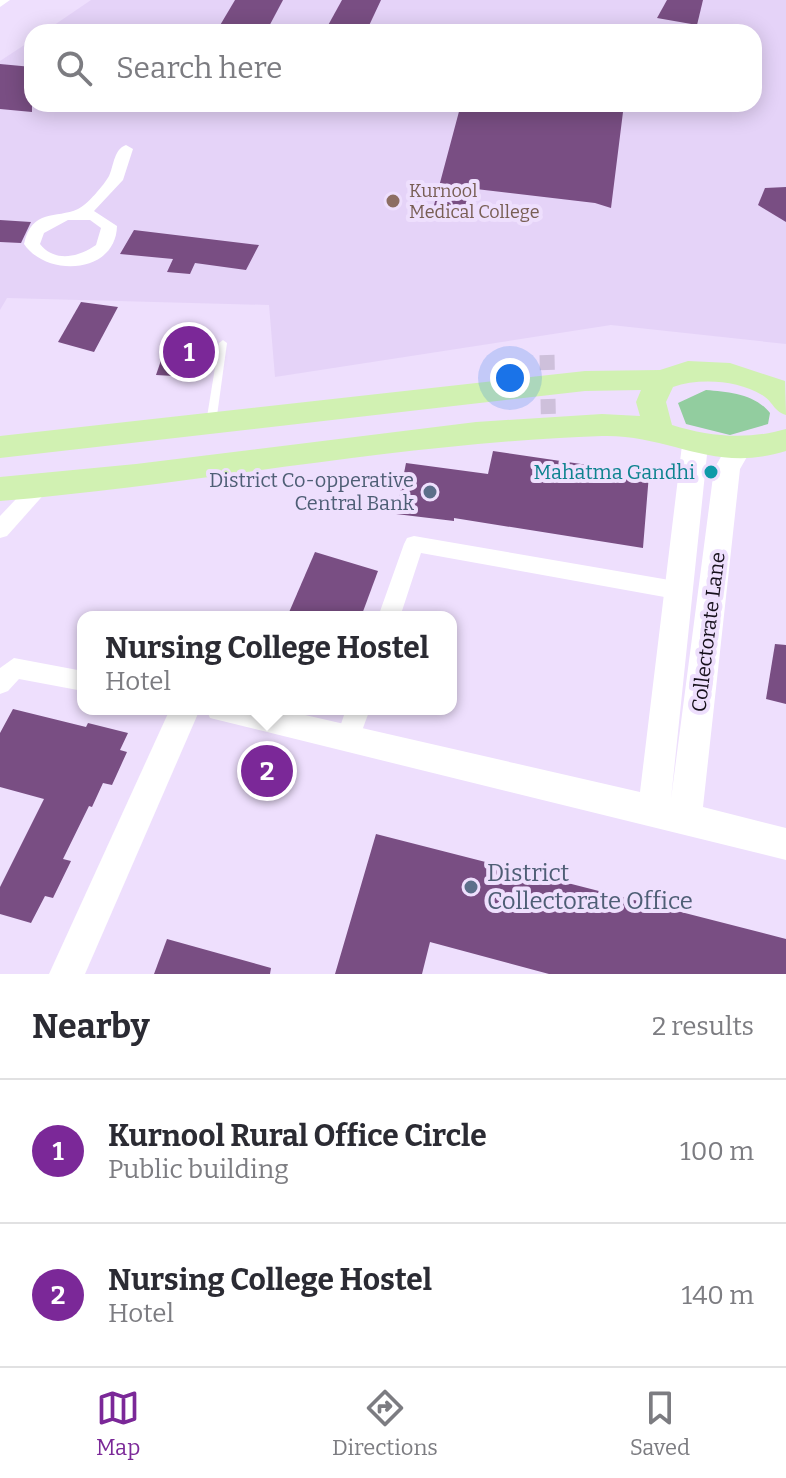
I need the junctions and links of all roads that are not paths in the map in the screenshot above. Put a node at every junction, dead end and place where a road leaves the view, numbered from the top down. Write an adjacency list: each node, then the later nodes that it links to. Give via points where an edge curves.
1 (126, 149): 2 (street, via 115,180)
2 (82, 214)
3 (223, 343): 6 (lane)
4 (661, 380): 5 (main road, via 688,371 730,373); 6 (main road, via 585,381); 7 (main road, via 651,402)
5 (782, 394)
6 (212, 425): 10 (main road)
7 (659, 432): 9 (main road); 12 (main road, via 646,427 487,431)
8 (784, 443): 11 (main road)
9 (695, 445): 11 (main road); 15 (street, Collectorate Lane)
10 (0, 447)
11 (739, 448): 16 (street, Collectorate Lane, via 727,469)
12 (40, 486): 13 (main road); 14 (street)
13 (0, 489)
14 (0, 530)
15 (681, 591): 16 (street); 17 (street, via 414,544); 23 (street, Collectorate Lane)
16 (713, 598): 24 (street, Collectorate Lane)
17 (391, 611)
18 (77, 680): 19 (street, via 14,668)
19 (0, 684)
20 (182, 715): 26 (street)
21 (274, 715): 22 (street)
22 (353, 724): 23 (street)
23 (654, 810): 24 (street)
24 (686, 819): 25 (street)
25 (786, 844)
26 (67, 974)

